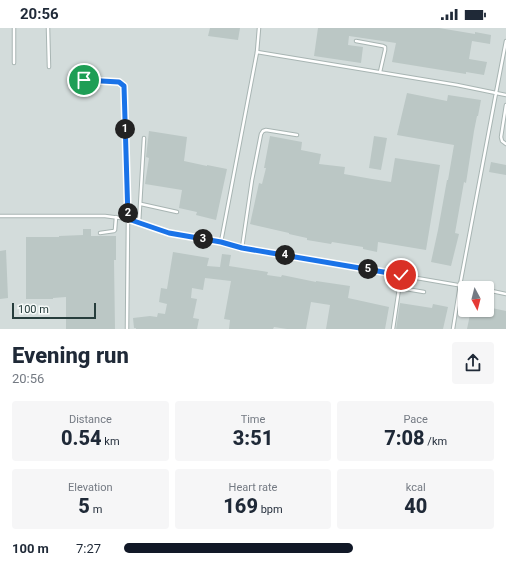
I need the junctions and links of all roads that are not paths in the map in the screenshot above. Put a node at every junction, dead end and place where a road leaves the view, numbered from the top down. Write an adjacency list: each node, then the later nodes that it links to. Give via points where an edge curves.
1 (14, 28): 7 (lane)
2 (48, 28): 8 (lane)
3 (259, 28): 6 (lane)
4 (356, 41): 9 (lane, via 385,47)
5 (506, 41): 11 (lane)
6 (257, 52): 9 (lane); 24 (lane)
7 (14, 63)
8 (49, 67)
9 (380, 72): 11 (lane)
10 (84, 80): 21 (lane, via 119,82 124,86)
11 (496, 93): 12 (lane); 27 (lane)
12 (506, 95)
13 (506, 105): 16 (lane, via 501,137)
14 (297, 135): 25 (lane, via 266,130 261,134)
15 (144, 138): 17 (lane)
16 (506, 144)
17 (141, 204): 18 (lane); 22 (lane)
18 (177, 212)
19 (0, 216): 20 (lane)
20 (116, 217): 21 (lane); 23 (lane, via 114,231)
21 (128, 219): 22 (lane); 34 (lane)
22 (139, 223): 24 (lane, via 169,233)
23 (100, 232)
24 (221, 242): 25 (lane)
25 (242, 248): 26 (lane)
26 (401, 275): 28 (lane); 29 (lane)
27 (461, 281)
28 (458, 285)
29 (400, 288): 31 (lane); 35 (lane)
30 (494, 291): 32 (lane)
31 (424, 292)
32 (506, 294)
33 (458, 300): 36 (lane)
34 (127, 329)
35 (392, 329)
36 (454, 329)

